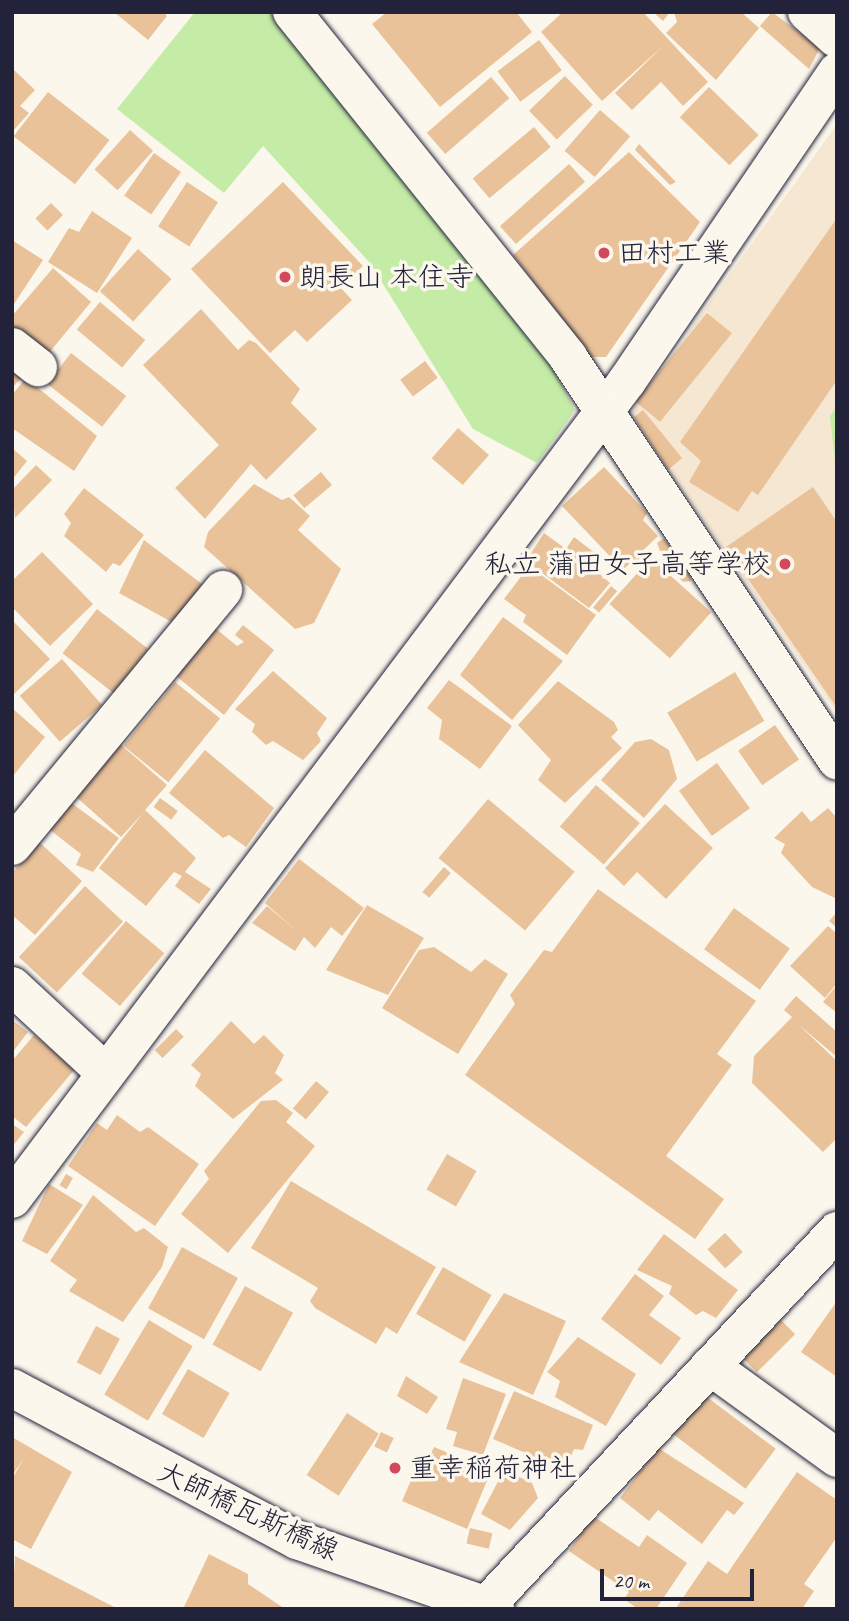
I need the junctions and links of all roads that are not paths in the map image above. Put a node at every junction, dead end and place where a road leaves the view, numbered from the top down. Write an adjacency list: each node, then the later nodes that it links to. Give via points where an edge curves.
1 (292, 12): 5 (street, via 568,357)
2 (807, 12): 3 (street)
3 (837, 39)
4 (837, 72): 5 (street)
5 (603, 412): 7 (street); 10 (street)
6 (223, 590): 8 (street)
7 (837, 760)
8 (12, 846)
9 (12, 986): 10 (street)
10 (106, 1073): 11 (street)
11 (12, 1199)
12 (837, 1231): 13 (street)
13 (710, 1366): 15 (street); 16 (street)
14 (12, 1388): 16 (street, 大師橋瓦斯橋線, via 297,1541)
15 (837, 1458)
16 (488, 1608)

